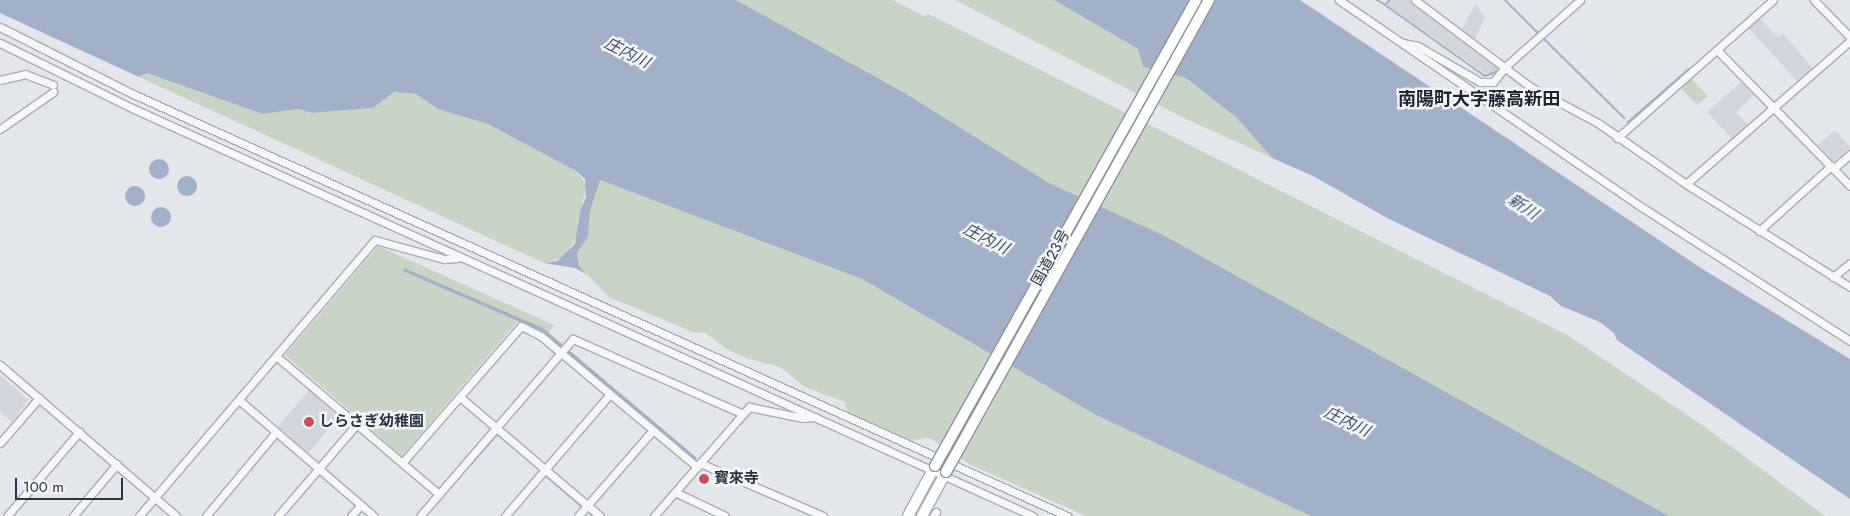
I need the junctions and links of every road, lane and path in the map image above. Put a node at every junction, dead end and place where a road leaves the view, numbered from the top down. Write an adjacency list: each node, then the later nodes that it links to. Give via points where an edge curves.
1 (1196, 0): 49 (highway, 国道23号, bridge)
2 (1210, 0): 50 (highway, 国道23号, bridge)
3 (1338, 0): 12 (street)
4 (1415, 0): 14 (street)
5 (1580, 0): 14 (street)
6 (1773, 0): 13 (street)
7 (1814, 0): 9 (street)
8 (0, 27): 74 (street, via 134,94)
9 (1850, 37)
10 (1850, 41): 16 (street)
11 (0, 42): 24 (street, via 134,109)
12 (1400, 43): 14 (street, via 1418,46 1480,82 1494,82); 28 (street, via 1640,206)
13 (1717, 50): 16 (street); 18 (street)
14 (1506, 66): 18 (street, via 1529,86 1574,108)
15 (0, 80): 17 (street, via 25,74 53,88)
16 (1774, 107): 20 (street); 21 (street)
17 (0, 129)
18 (1617, 138): 21 (street)
19 (1850, 154): 20 (street)
20 (1832, 168): 22 (street); 23 (street)
21 (1686, 184): 23 (street)
22 (1850, 186)
23 (1760, 231): 26 (street)
24 (460, 258): 30 (street, via 444,259 375,240); 37 (street)
25 (1850, 263): 26 (street)
26 (1834, 277): 27 (street)
27 (1850, 287)
28 (1850, 341)
29 (563, 349): 32 (street); 33 (street, via 520,326); 36 (street, via 575,338); 39 (street)
30 (276, 356): 35 (street); 38 (street)
31 (0, 364): 34 (street)
32 (610, 394): 40 (street); 48 (street)
33 (460, 397): 39 (street); 45 (street)
34 (39, 398): 41 (street); 43 (street)
35 (239, 400): 42 (street); 53 (street)
36 (743, 414): 37 (street, via 749,407 803,418); 46 (street)
37 (816, 417): 49 (street)
38 (356, 424): 45 (street); 47 (street)
39 (496, 427): 48 (street); 52 (street)
40 (653, 430): 46 (street); 55 (street)
41 (79, 432): 44 (street); 56 (street)
42 (276, 432): 47 (street); 60 (street)
43 (0, 443)
44 (116, 464): 53 (street); 57 (street)
45 (402, 464): 52 (street)
46 (699, 465): 51 (street); 70 (street)
47 (319, 468): 54 (street); 61 (street)
48 (545, 470): 55 (street); 65 (street)
49 (932, 472): 50 (street); 71 (highway, 国道23号)
50 (943, 478): 72 (highway, 国道23号); 73 (street)
51 (675, 492): 68 (street); 69 (street)
52 (438, 494): 64 (street)
53 (155, 498): 58 (street); 59 (street)
54 (361, 505): 62 (street); 63 (street)
55 (587, 505): 66 (street); 67 (street)
56 (7, 516)
57 (73, 516)
58 (139, 516)
59 (176, 516)
60 (206, 516)
61 (278, 516)
62 (351, 516)
63 (374, 516)
64 (420, 516)
65 (506, 516)
66 (578, 516)
67 (600, 516)
68 (654, 516)
69 (725, 516)
70 (823, 516)
71 (908, 516)
72 (922, 516)
73 (1033, 516)
74 (1067, 516)

